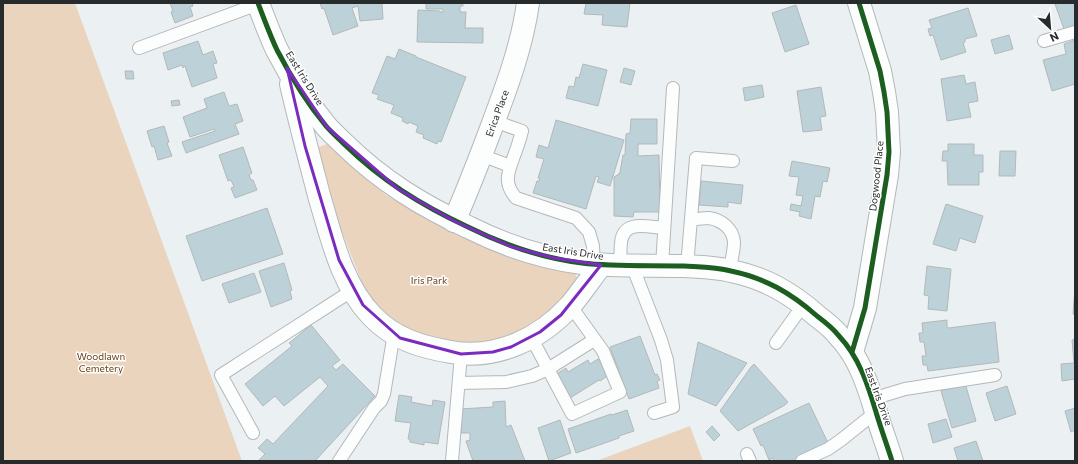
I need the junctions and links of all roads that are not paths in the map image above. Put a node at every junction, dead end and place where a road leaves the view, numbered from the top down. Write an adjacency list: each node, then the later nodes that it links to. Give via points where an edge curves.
1 (528, 3): 9 (street, Erica Place, via 523,32)
2 (859, 3): 27 (street, Dogwood Place, via 874,49 884,92 889,152 865,308)
3 (258, 4): 6 (lane); 7 (street, East Iris Drive)
4 (1075, 32): 5 (lane)
5 (1044, 41)
6 (139, 48)
7 (287, 68): 14 (street, East Iris Drive, via 302,94 327,127 351,150 398,189); 20 (street, East Iris Drive, via 305,146 330,231 339,260)
8 (674, 88): 15 (lane)
9 (494, 121): 10 (street, Erica Place); 12 (lane, via 522,131)
10 (481, 155): 12 (lane); 14 (street, Erica Place)
11 (733, 161): 13 (lane, via 696,158)
12 (510, 166): 16 (lane, via 507,179 516,198 576,218)
13 (690, 220): 18 (lane); 19 (lane, via 715,219 723,223 733,234)
14 (454, 221): 16 (street, East Iris Drive, via 512,247 533,253 578,262)
15 (664, 228): 16 (lane, via 628,228 623,232); 17 (lane)
16 (612, 265): 17 (street, East Iris Drive); 22 (street, East Iris Drive); 33 (lane, via 662,340 673,407)
17 (662, 266): 18 (street, East Iris Drive)
18 (686, 266): 19 (street, East Iris Drive)
19 (730, 270): 21 (street, East Iris Drive, via 768,283)
20 (353, 290): 23 (street, East Iris Drive, via 373,317); 34 (lane, via 221,375)
21 (804, 304): 26 (lane); 27 (street, East Iris Drive, via 830,326)
22 (570, 305): 24 (street, East Iris Drive, via 550,324); 25 (lane)
23 (394, 333): 28 (street, East Iris Drive, via 414,343); 35 (lane, via 381,401)
24 (531, 337): 28 (street, East Iris Drive, via 493,352); 29 (lane)
25 (594, 340): 29 (lane); 29 (lane, via 603,351 620,392 572,414)
26 (776, 343)
27 (852, 352): 32 (street, East Iris Drive, via 862,370)
28 (462, 354): 31 (lane)
29 (548, 369): 31 (lane, via 506,382)
30 (995, 375): 32 (lane, via 905,389)
31 (459, 383): 36 (lane)
32 (874, 406): 37 (lane, via 842,440); 38 (street, East Iris Drive)
33 (654, 413)
34 (253, 433)
35 (339, 461)
36 (452, 461)
37 (802, 461)
38 (892, 461)

